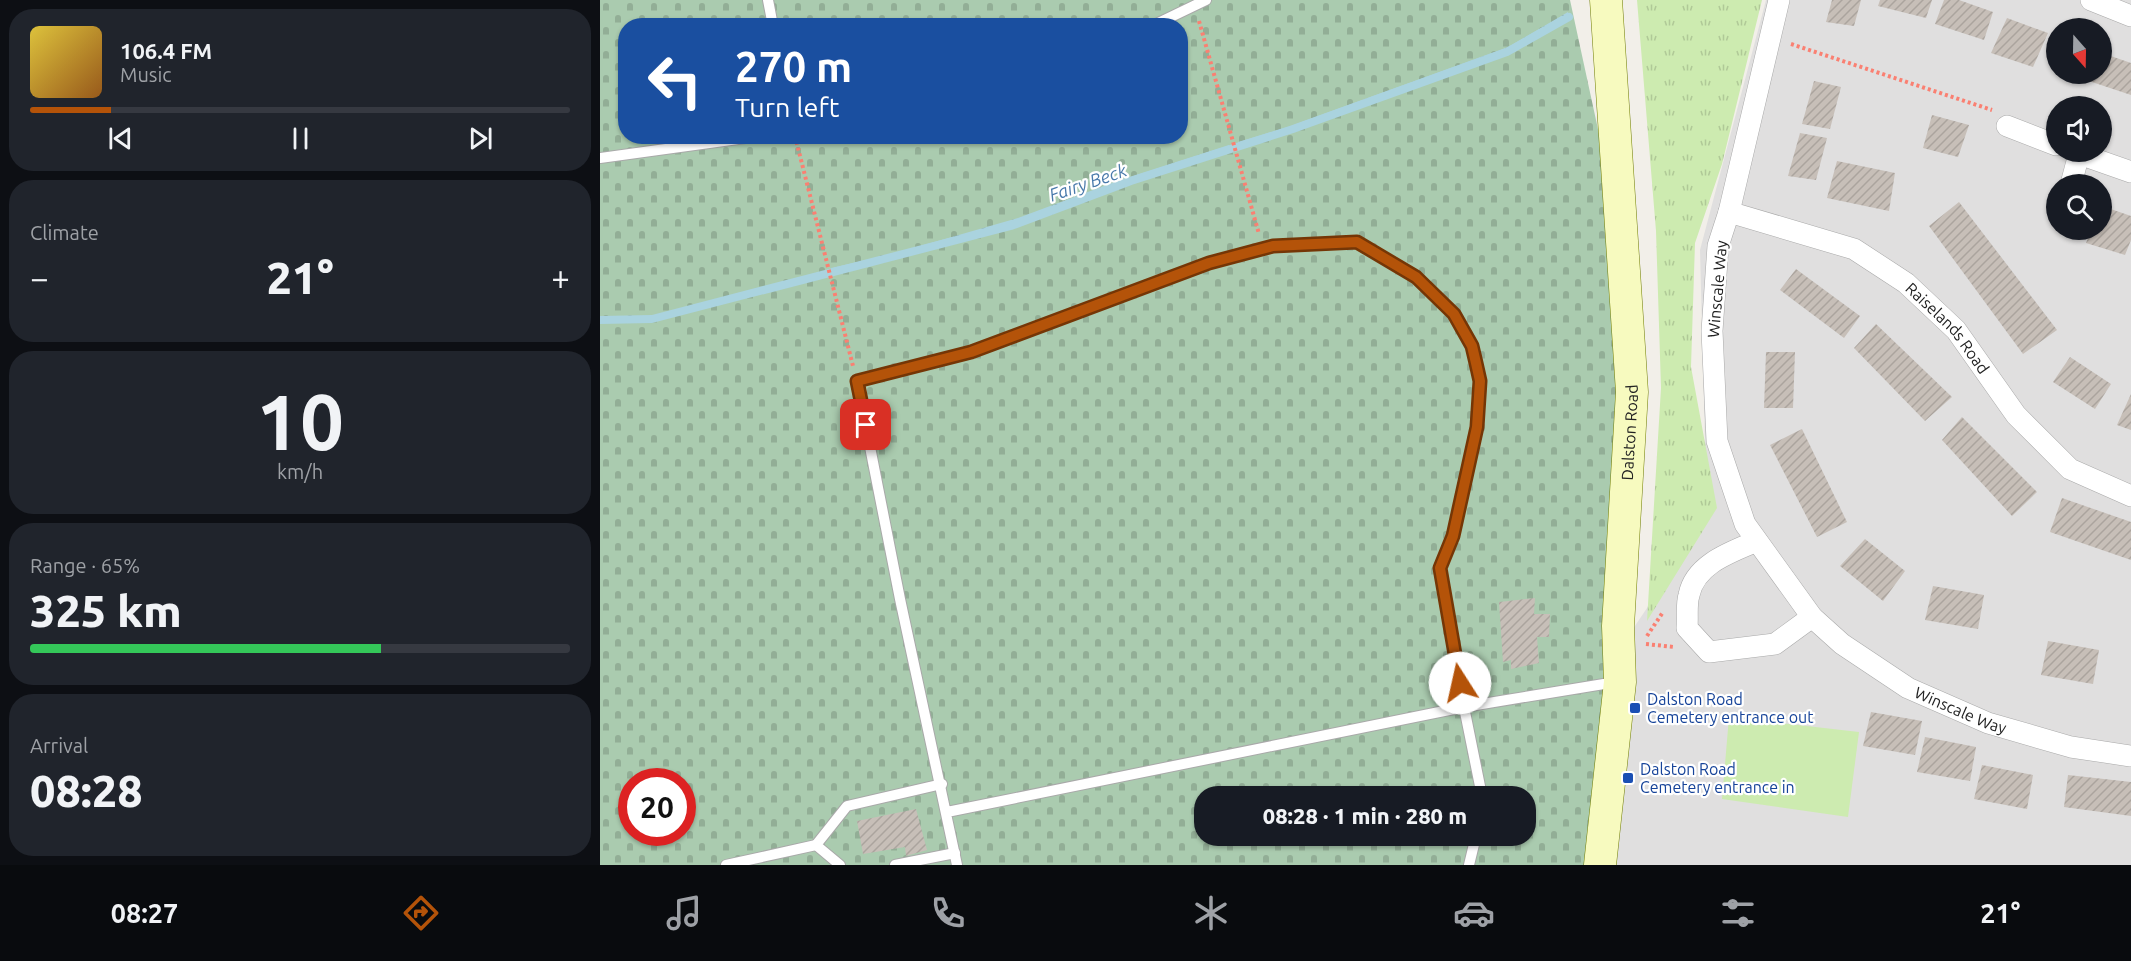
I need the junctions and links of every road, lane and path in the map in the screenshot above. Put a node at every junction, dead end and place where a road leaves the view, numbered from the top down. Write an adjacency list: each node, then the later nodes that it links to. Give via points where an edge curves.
1 (768, 0): 8 (lane)
2 (1206, 0): 6 (lane)
3 (1606, 0): 24 (main road, Dalston Road, via 1632,392 1618,626)
4 (1779, 0): 10 (street, Winscale Way)
5 (2091, 0): 7 (street)
6 (1195, 6): 9 (lane); 19 (path)
7 (2131, 16)
8 (771, 18)
9 (1169, 18)
10 (1771, 38): 11 (path, via 1996,112); 18 (street, Winscale Way)
11 (2007, 126): 12 (street)
12 (2046, 141)
13 (702, 144): 15 (lane)
14 (797, 144): 20 (path)
15 (600, 158)
16 (2103, 162): 17 (street)
17 (2131, 172)
18 (1729, 212): 21 (street, Raiselands Road, via 1854,249 1906,283 1956,330 2016,415 2070,469); 22 (street, Winscale Way, via 1718,246 1712,331 1717,441 1745,524)
19 (1263, 249): 20 (lane, via 1209,263 971,352); 25 (lane, via 1357,242 1416,277 1454,314 1472,346 1480,381 1477,427 1453,536 1440,568)
20 (857, 381): 27 (lane)
21 (2131, 496)
22 (1756, 541): 23 (street, Winscale Way); 23 (street, via 1724,555 1698,574 1689,594 1687,628 1709,652 1775,644)
23 (1812, 617): 26 (street, Winscale Way, via 1842,644 1908,688 1988,723 2072,747)
24 (1620, 682): 25 (lane); 38 (main road, Dalston Road)
25 (1464, 706): 28 (lane); 29 (lane)
26 (2131, 756)
27 (942, 784): 29 (lane); 30 (lane, via 846,806)
28 (1480, 786)
29 (947, 812): 32 (lane)
30 (816, 845): 33 (lane); 34 (lane)
31 (1474, 846): 37 (lane)
32 (955, 852): 35 (lane); 36 (lane)
33 (726, 865)
34 (840, 865)
35 (895, 865)
36 (957, 865)
37 (1469, 865)
38 (1600, 865)

